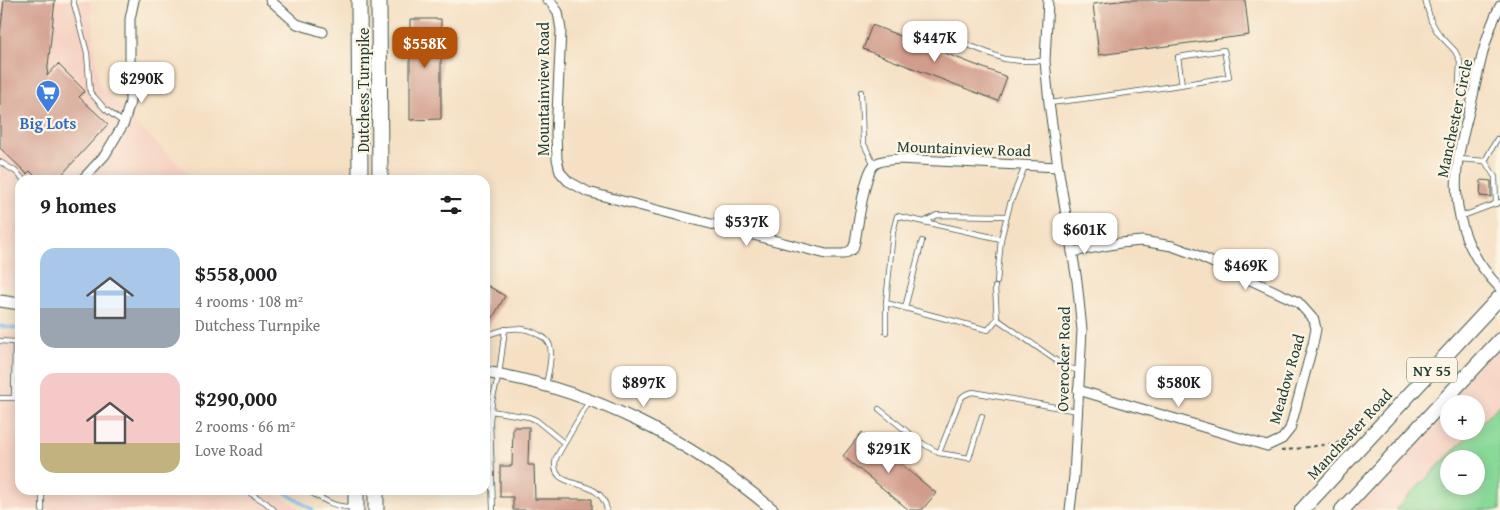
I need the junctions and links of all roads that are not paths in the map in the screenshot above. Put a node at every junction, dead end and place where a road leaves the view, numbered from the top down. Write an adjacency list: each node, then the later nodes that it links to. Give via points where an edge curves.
1 (72, 0): 17 (lane, via 87,53 90,92)
2 (134, 0): 17 (street, via 130,19 130,102)
3 (270, 0): 11 (street, via 297,24)
4 (359, 0): 27 (highway, Dutchess Turnpike)
5 (379, 0): 28 (highway, Dutchess Turnpike)
6 (547, 0): 22 (street, Mountainview Road, via 558,12 561,30 557,159 560,172 576,186 777,243 826,254 844,254 852,249 855,242 867,178)
7 (1048, 0): 12 (street, Overocker Road)
8 (1425, 0): 15 (lane, via 1434,27 1460,61 1459,84)
9 (1500, 6): 15 (street, Manchester Circle)
10 (924, 28): 12 (lane, via 1004,59)
11 (323, 32)
12 (1045, 61): 16 (street, Overocker Road)
13 (1182, 85): 13 (lane, via 1229,77 1224,50 1178,56); 16 (lane)
14 (861, 92): 22 (lane, via 863,142)
15 (1472, 99): 19 (street, Manchester Circle)
16 (1049, 103): 24 (street, Overocker Road)
17 (124, 123): 26 (street, via 105,155)
18 (1497, 139): 20 (lane)
19 (1458, 158): 20 (lane); 31 (street, Manchester Circle, via 1455,189)
20 (1485, 161): 29 (lane, via 1495,177)
21 (0, 162): 25 (lane)
22 (874, 165): 23 (street, Mountainview Road, via 898,159)
23 (1025, 166): 24 (street, Mountainview Road); 30 (lane)
24 (1058, 167): 35 (street, Overocker Road)
25 (19, 175)
26 (87, 175)
27 (360, 175)
28 (380, 175)
29 (1498, 203): 31 (lane)
30 (1007, 216): 32 (lane, via 937,215); 33 (lane)
31 (1459, 218): 38 (street, Manchester Circle, via 1469,246)
32 (924, 222): 33 (lane); 42 (lane, via 897,216)
33 (1001, 239): 36 (lane)
34 (922, 240): 43 (lane)
35 (1072, 252): 51 (street, Overocker Road, via 1082,330); 55 (street, Meadow Road, via 1142,241 1172,246 1298,302 1314,320 1316,329 1290,429 1267,446)
36 (997, 282)
37 (995, 287): 44 (lane)
38 (1500, 288)
39 (1500, 297): 72 (main road, Manchester Road / NY 55)
40 (0, 301): 41 (street)
41 (15, 303)
42 (886, 303): 43 (lane); 46 (lane)
43 (905, 308): 44 (lane, via 988,330)
44 (997, 319): 51 (lane, via 1064,366)
45 (505, 329): 47 (lane); 53 (lane); 54 (lane, via 529,330 549,342)
46 (886, 332)
47 (490, 334)
48 (1500, 340): 65 (main road, NY 55)
49 (0, 341): 50 (lane)
50 (15, 342)
51 (1079, 371): 55 (street, Overocker Road)
52 (490, 373): 53 (street)
53 (499, 374): 54 (street); 60 (lane)
54 (546, 386): 58 (street)
55 (1078, 390): 61 (street, Overocker Road)
56 (0, 398): 57 (lane)
57 (15, 398)
58 (590, 399): 63 (lane); 78 (street, via 686,446)
59 (879, 409): 64 (lane)
60 (491, 411): 63 (lane, via 536,420); 76 (lane)
61 (1077, 411): 64 (lane, via 972,392 959,402); 79 (street, Overocker Road)
62 (982, 416): 64 (lane, via 969,458)
63 (564, 443): 77 (lane, via 556,458 555,472 599,493)
64 (939, 453)
65 (1359, 492): 80 (main road, NY 55); 81 (street)
66 (42, 495): 73 (lane)
67 (253, 495): 74 (lane)
68 (316, 495): 71 (lane, via 331,504)
69 (356, 495): 71 (highway)
70 (376, 495): 75 (highway)
71 (356, 509)
72 (1304, 509)
73 (42, 510)
74 (274, 510)
75 (376, 510)
76 (494, 510)
77 (607, 510)
78 (773, 510)
79 (1070, 510)
80 (1342, 510)
81 (1348, 510)

